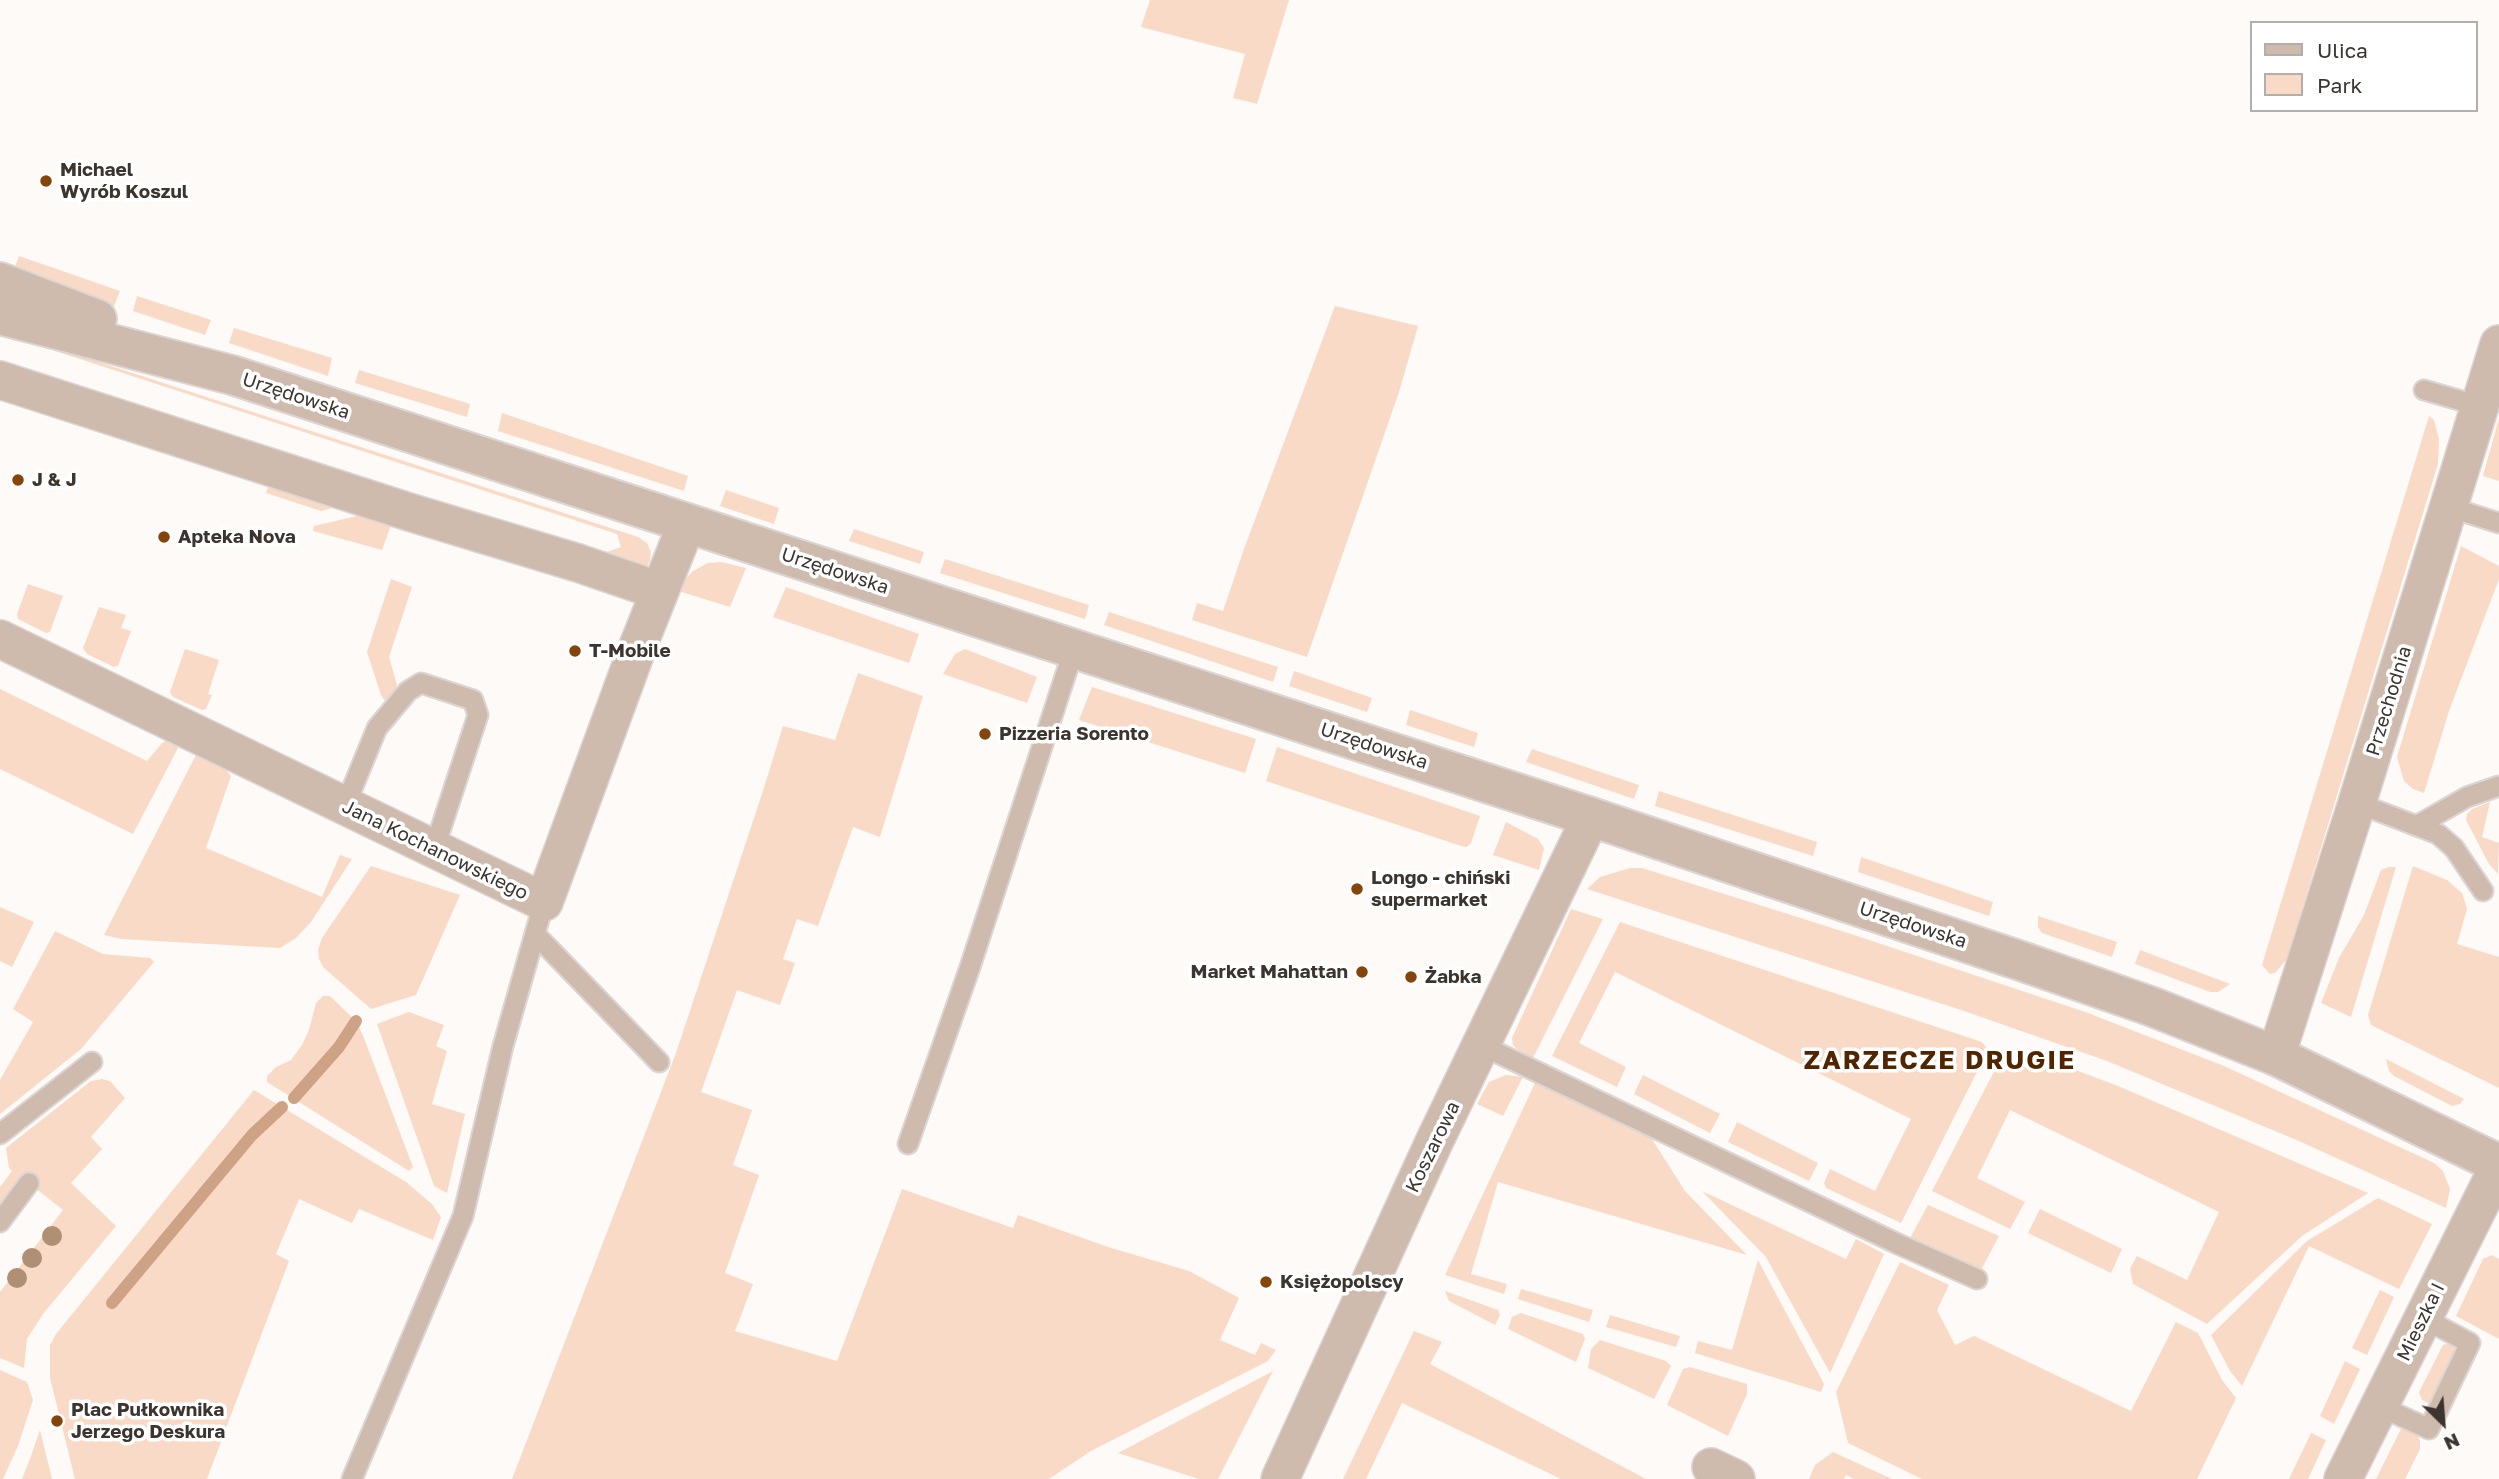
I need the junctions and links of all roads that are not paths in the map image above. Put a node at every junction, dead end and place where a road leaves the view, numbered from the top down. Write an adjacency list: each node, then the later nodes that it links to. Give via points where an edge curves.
1 (0, 282): 4 (street, Urzędowska)
2 (0, 315): 4 (street, Urzędowska)
3 (2496, 361): 7 (street, Przechodnia)
4 (232, 375): 9 (street, Urzędowska)
5 (0, 380): 11 (street)
6 (2424, 390): 7 (lane)
7 (2479, 406): 8 (street, Przechodnia)
8 (2449, 507): 10 (lane); 15 (street, Przechodnia)
9 (687, 523): 11 (street, Jana Kochanowskiego); 13 (street, Urzędowska)
10 (2499, 523)
11 (660, 591): 21 (street, Jana Kochanowskiego)
12 (0, 639): 16 (street, Jana Kochanowskiego)
13 (1074, 649): 17 (street, Urzędowska); 27 (lane)
14 (2499, 786): 18 (lane, via 2467,797)
15 (2357, 803): 18 (lane); 23 (street, Przechodnia)
16 (345, 806): 19 (street, Jana Kochanowskiego); 19 (lane, via 377,728 408,691 421,683 473,700 478,715)
17 (1591, 817): 22 (street, Koszarowa); 23 (street, Urzędowska, via 2035,965)
18 (2418, 825): 20 (lane, via 2447,841)
19 (434, 849): 21 (street, Jana Kochanowskiego)
20 (2483, 891)
21 (539, 918): 25 (lane); 34 (lane, via 463,1216)
22 (1481, 1045): 31 (lane); 35 (street, Koszarowa)
23 (2276, 1056): 28 (street, Urzędowska)
24 (92, 1062): 26 (lane)
25 (659, 1062)
26 (0, 1134)
27 (908, 1144)
28 (2499, 1165): 32 (street, Mieszka I)
29 (29, 1183): 30 (lane)
30 (0, 1222)
31 (1977, 1279)
32 (2423, 1318): 33 (street, Mieszka I); 33 (lane, via 2470,1343 2429,1429)
33 (2379, 1406): 36 (street, Mieszka I)
34 (352, 1479)
35 (1280, 1479)
36 (2343, 1479)

